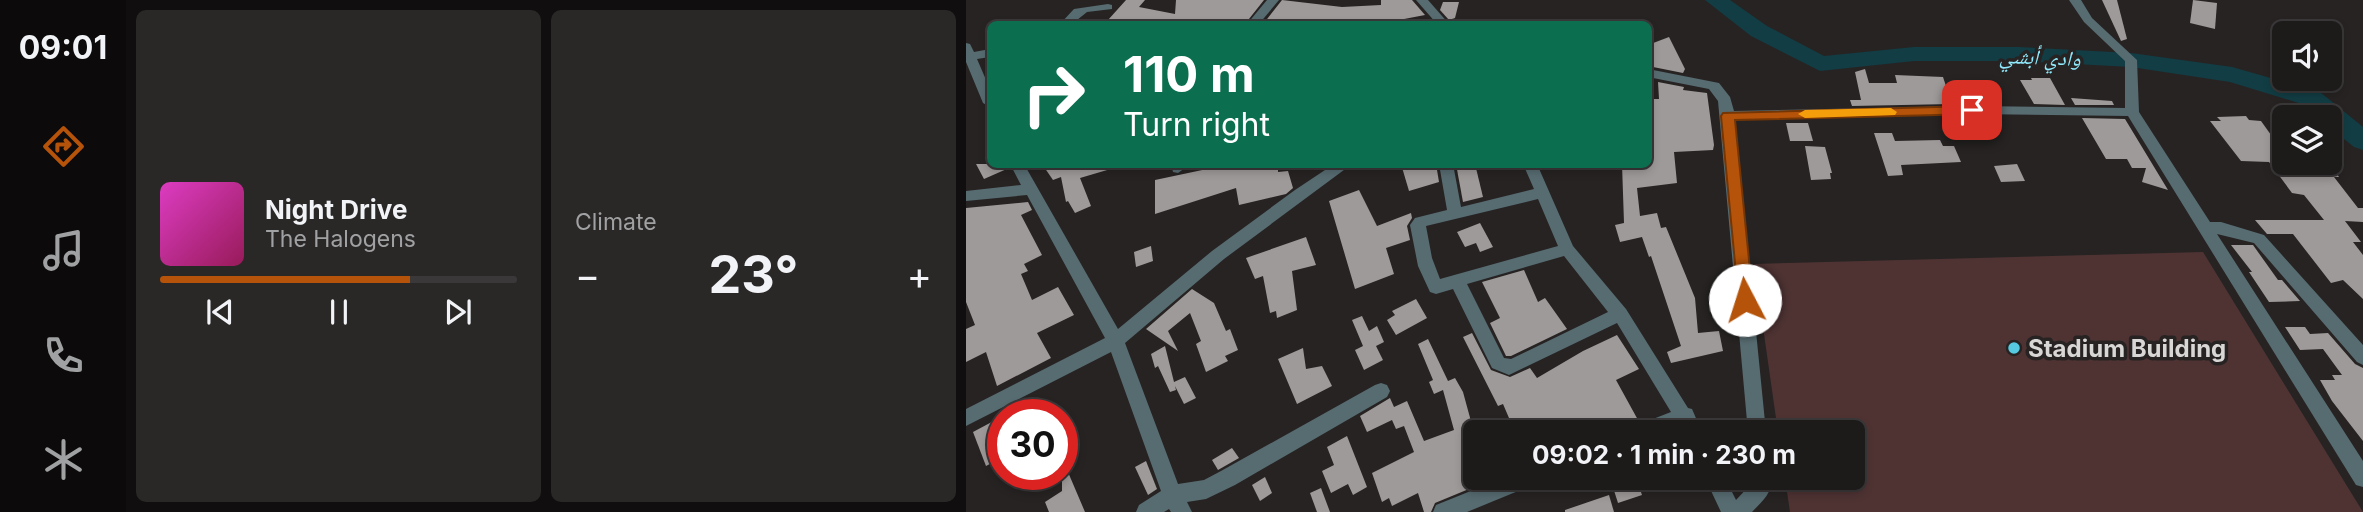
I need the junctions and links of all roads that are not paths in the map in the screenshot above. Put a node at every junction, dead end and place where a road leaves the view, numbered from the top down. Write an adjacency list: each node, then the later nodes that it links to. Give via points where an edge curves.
1 (1273, 0): 6 (street)
2 (1422, 0): 7 (street)
3 (2075, 0): 12 (street, via 2088,20 2131,60)
4 (1108, 7): 5 (street, via 1082,8)
5 (1068, 21)
6 (1256, 21)
7 (1438, 21)
8 (968, 52): 9 (street); 11 (street)
9 (987, 53)
10 (1652, 74): 13 (street, via 1717,87)
11 (987, 96)
12 (2132, 112): 13 (street, via 1972,110); 22 (street)
13 (1728, 116): 31 (street)
14 (1019, 168): 18 (street)
15 (1339, 168): 26 (street, via 1218,255)
16 (1447, 168): 21 (street)
17 (1532, 168): 19 (street)
18 (1031, 189): 20 (street); 26 (street)
19 (1541, 193): 21 (street); 23 (street)
20 (966, 196)
21 (1455, 212): 24 (street, via 1418,225 1433,284)
22 (2204, 228): 27 (street, via 2259,239); 32 (street)
23 (1567, 249): 24 (street); 25 (street)
24 (1458, 282): 25 (street, via 1504,366 1517,365)
25 (1620, 314): 30 (street)
26 (1116, 341): 29 (street); 36 (street)
27 (2363, 357)
28 (1381, 391): 36 (street)
29 (966, 418)
30 (1686, 420)
31 (1756, 420)
32 (2363, 478)
33 (1497, 490): 38 (street)
34 (1720, 490): 39 (street)
35 (1759, 490): 40 (street)
36 (1177, 504): 37 (street)
37 (1146, 512)
38 (1443, 512)
39 (1731, 512)
40 (1738, 512)

